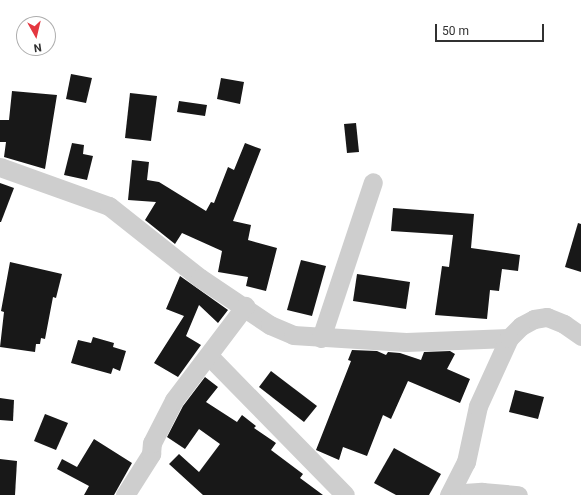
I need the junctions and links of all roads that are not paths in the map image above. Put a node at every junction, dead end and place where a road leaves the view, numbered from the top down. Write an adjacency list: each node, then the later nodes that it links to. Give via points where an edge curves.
1 (0, 167): 3 (street, via 109,206 200,278)
2 (372, 182): 5 (street)
3 (246, 306): 5 (street, via 270,325 293,336); 7 (street)
4 (581, 336): 6 (street, via 564,324 547,317 534,319)
5 (321, 338): 6 (street, via 406,342)
6 (508, 338): 8 (street, via 478,406 466,462)
7 (209, 356): 9 (street, via 174,400 152,443 151,454); 10 (street)
8 (450, 494): 11 (street, via 482,492)
9 (125, 495)
10 (345, 495)
11 (518, 495)

